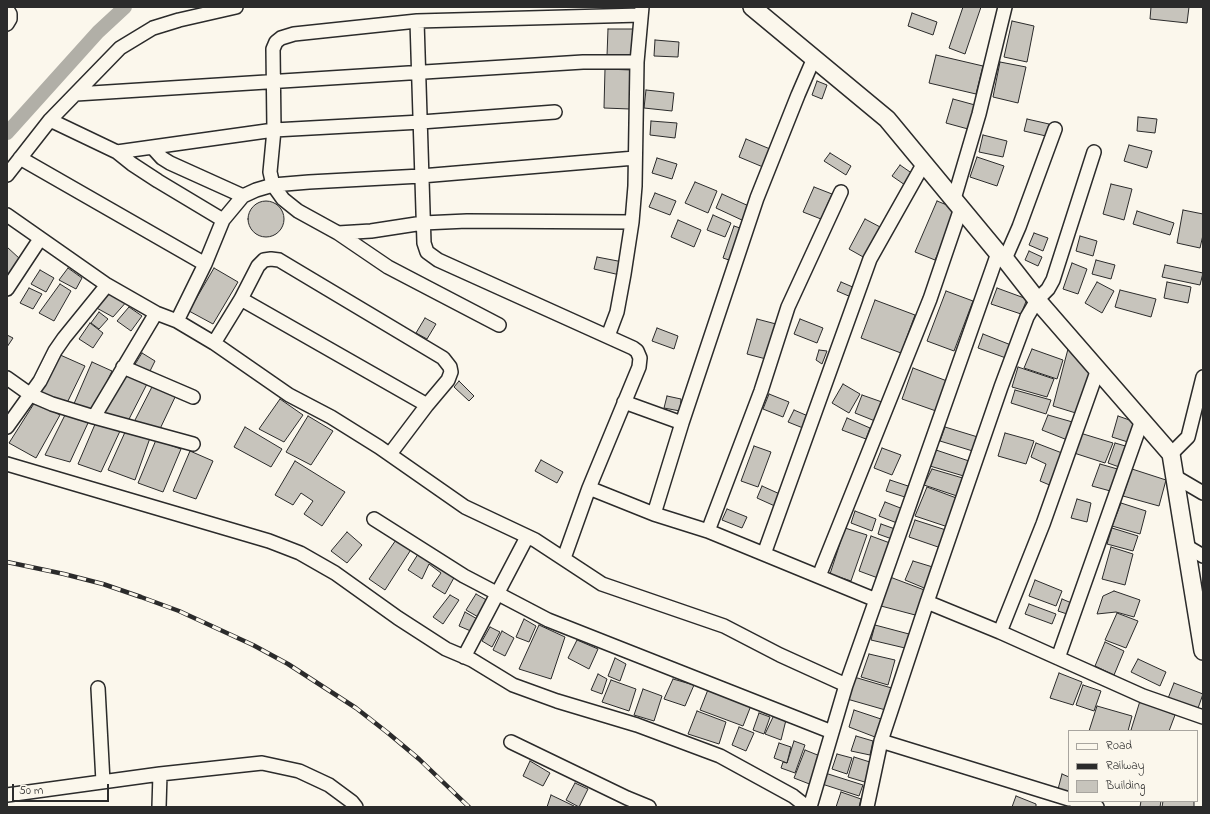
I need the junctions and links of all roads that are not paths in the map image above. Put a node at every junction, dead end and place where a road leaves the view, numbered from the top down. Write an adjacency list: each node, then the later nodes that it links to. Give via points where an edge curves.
1 (236, 7): 12 (street, via 153,28 120,48)
2 (752, 7): 8 (main road)
3 (1005, 7): 29 (street)
4 (7, 9): 7 (street, via 10,19)
5 (641, 11): 6 (street); 9 (street)
6 (417, 21): 10 (street); 11 (street, via 294,34 281,38 273,49)
7 (7, 24)
8 (814, 58): 23 (main road, via 887,119); 58 (street, via 758,198)
9 (637, 62): 10 (street, via 583,62); 22 (street)
10 (419, 72): 11 (street); 15 (street)
11 (273, 82): 12 (street); 17 (street)
12 (76, 94): 14 (street)
13 (555, 112): 15 (street)
14 (50, 120): 19 (street); 21 (street)
15 (421, 122): 17 (street); 25 (street)
16 (1055, 129): 36 (street, via 1020,227)
17 (274, 130): 18 (street); 26 (street, via 270,161)
18 (152, 147): 19 (street); 28 (street, via 170,163)
19 (117, 152): 31 (street, via 158,181)
20 (1094, 152): 41 (street, via 1053,280)
21 (20, 158): 24 (street); 37 (street)
22 (635, 158): 25 (street); 32 (street)
23 (924, 163): 29 (main road); 72 (street, via 870,259)
24 (7, 175)
25 (421, 176): 26 (street); 33 (street)
26 (273, 185): 28 (street); 34 (street, via 283,199 298,211)
27 (841, 192): 69 (street, via 788,307 761,391)
28 (243, 196): 31 (street)
29 (958, 204): 36 (main road); 75 (street, via 930,299)
30 (7, 215): 35 (street)
31 (223, 220): 37 (street)
32 (632, 222): 33 (street); 45 (street, via 617,312)
33 (424, 223): 34 (street); 45 (street, via 424,248 438,260)
34 (338, 233): 44 (street, via 388,266)
35 (40, 239): 38 (street); 39 (street)
36 (1002, 256): 41 (main road); 77 (street)
37 (204, 264): 43 (street)
38 (107, 285): 42 (street); 51 (street, via 64,338)
39 (7, 289)
40 (240, 299): 46 (street); 54 (street); 54 (street, via 264,260 279,260 448,362 451,372 448,380)
41 (1037, 300): 48 (main road); 78 (street, via 1027,317 1000,387)
42 (156, 313): 43 (street); 47 (street)
43 (177, 321): 46 (street)
44 (499, 325)
45 (608, 336): 53 (street, via 633,348 640,358 639,367)
46 (214, 343): 61 (street, via 289,395 331,417)
47 (123, 366): 52 (street); 56 (street)
48 (1098, 369): 57 (main road); 79 (street, via 1043,524)
49 (1203, 377): 55 (street)
50 (7, 378): 51 (street)
51 (31, 394): 56 (street, via 52,404); 59 (street)
52 (193, 397)
53 (624, 402): 58 (street); 65 (street)
54 (427, 405): 61 (street)
55 (1199, 414): 62 (street, via 1188,437)
56 (94, 417): 60 (street)
57 (1142, 420): 62 (main road); 82 (street)
58 (682, 423): 67 (street)
59 (7, 428)
60 (193, 444)
61 (390, 454): 70 (street, via 465,507)
62 (1171, 454): 64 (main road)
63 (7, 464): 81 (street, via 269,541 300,553 335,573 446,649)
64 (1174, 476): 66 (street); 71 (main road)
65 (589, 488): 67 (street); 74 (street)
66 (1203, 492)
67 (654, 514): 69 (street)
68 (374, 519): 76 (street, via 464,576)
69 (708, 531): 72 (street)
70 (527, 536): 74 (street); 76 (street)
71 (1186, 546): 73 (street); 80 (main road)
72 (764, 554): 75 (street)
73 (1203, 556)
74 (564, 558): 83 (street, via 602,584 724,626)
75 (818, 576): 77 (street)
76 (497, 593): 81 (street); 86 (street, via 548,620)
77 (876, 600): 83 (street)
78 (927, 602): 79 (street); 87 (street)
79 (1000, 632): 82 (street)
80 (1203, 651)
81 (464, 657): 97 (street, via 513,685 637,725 720,756)
82 (1058, 658): 85 (street, via 1143,696)
83 (846, 685): 86 (street)
84 (98, 688): 90 (street)
85 (1203, 717)
86 (832, 732): 97 (street)
87 (881, 741): 92 (street); 98 (street)
88 (511, 742): 96 (street)
89 (160, 774): 90 (street); 94 (street); 95 (street, via 262,763 299,771 328,784)
90 (103, 782): 91 (street)
91 (7, 795)
92 (1068, 799)
93 (1079, 802): 99 (street)
94 (159, 807)
95 (356, 807)
96 (649, 807)
97 (808, 807)
98 (867, 807)
99 (1097, 807)

